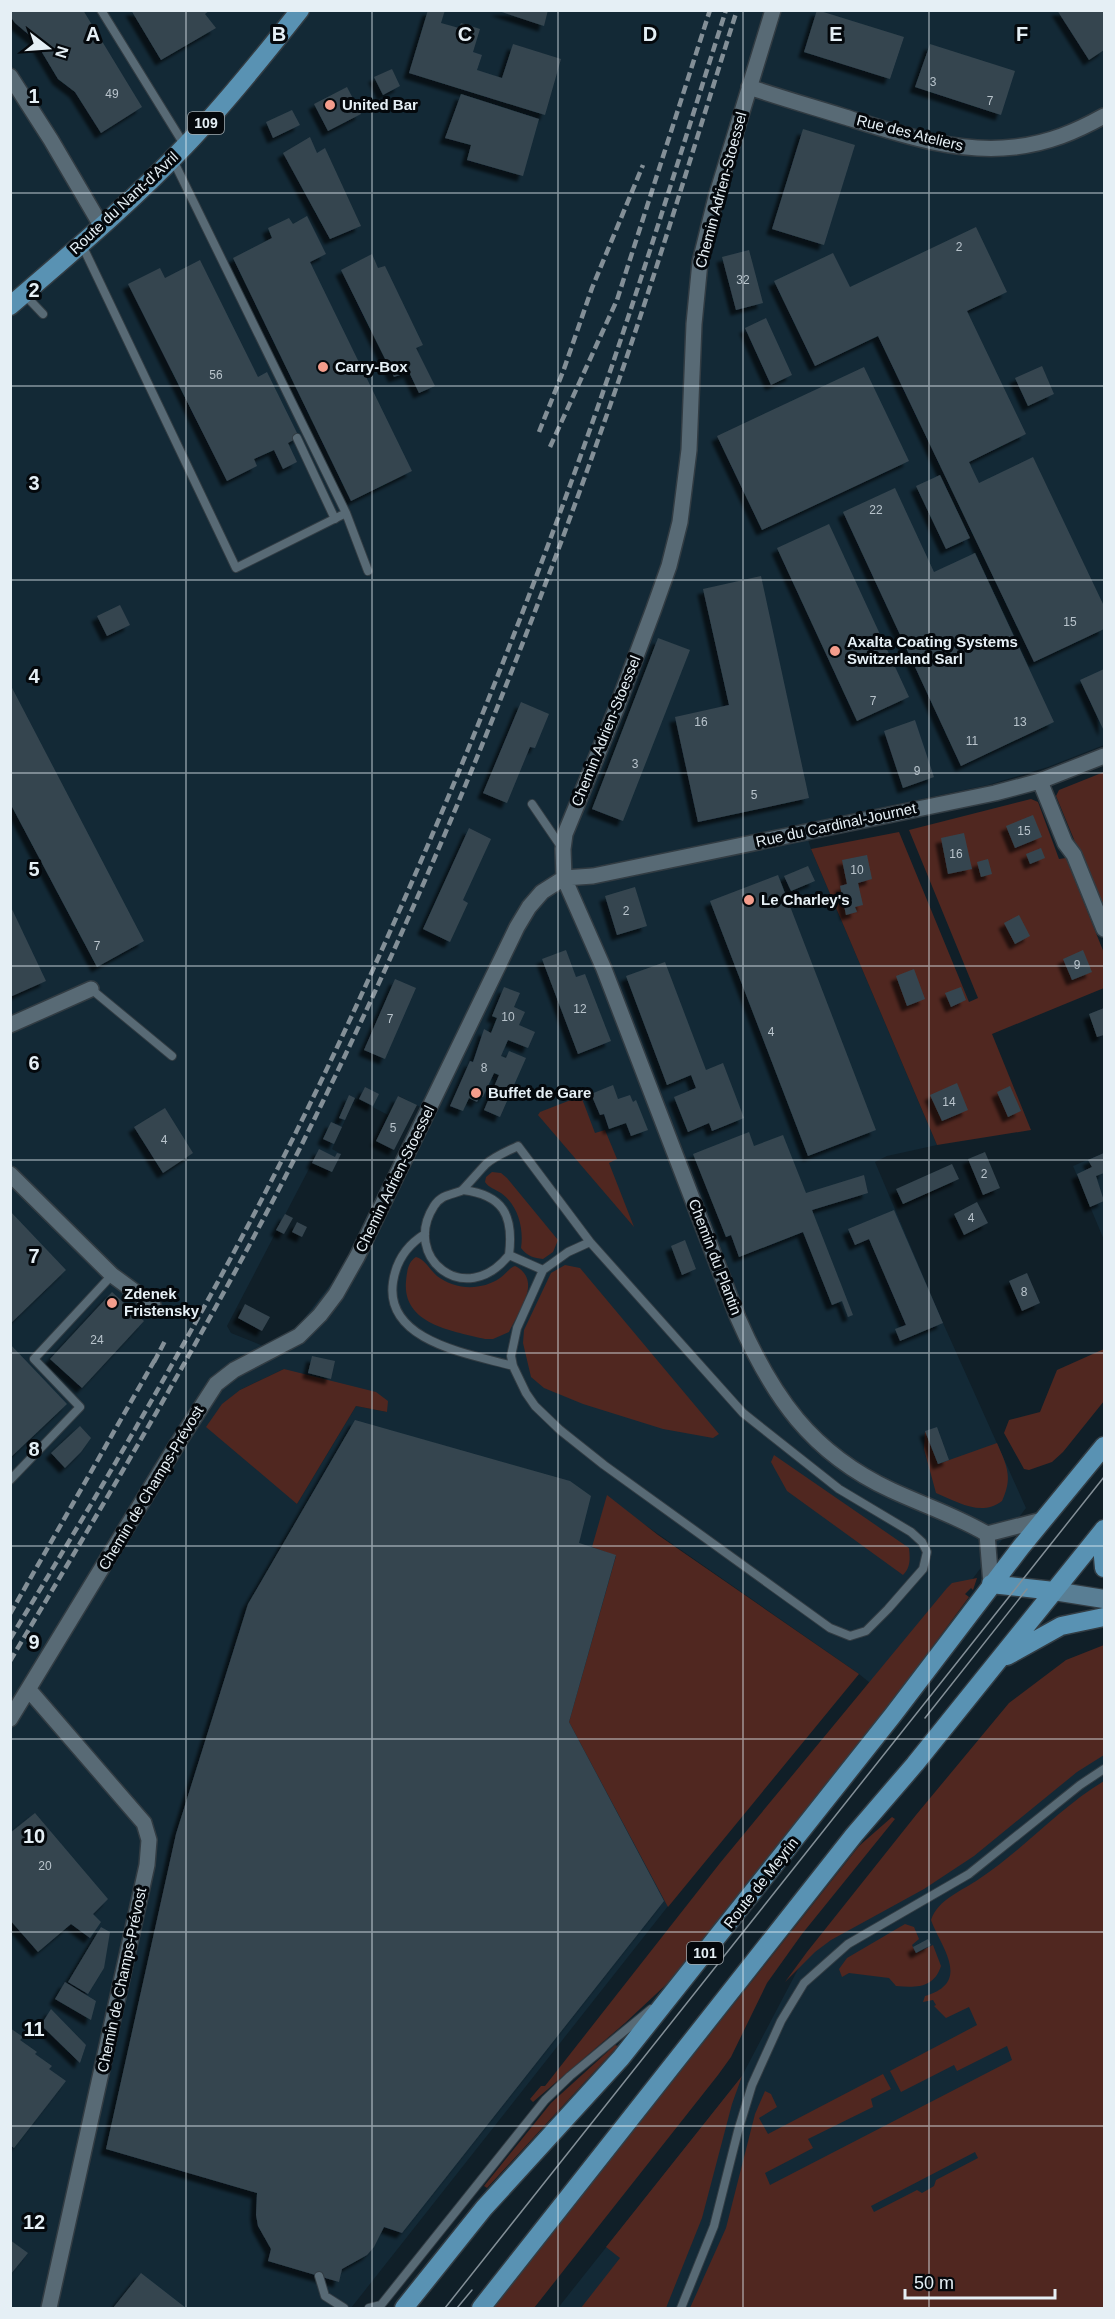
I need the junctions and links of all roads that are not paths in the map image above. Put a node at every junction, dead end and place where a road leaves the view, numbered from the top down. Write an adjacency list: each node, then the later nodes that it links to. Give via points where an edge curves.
1 (101, 10): 7 (lane)
2 (300, 10): 7 (main road, Route du Nant-d'Avril / 109)
3 (773, 10): 5 (street, Chemin Adrien-Stoessel)
4 (10, 76): 8 (street)
5 (749, 87): 6 (street, Rue des Ateliers, via 872,126 966,148 1036,144 1068,135); 19 (street, Chemin Adrien-Stoessel, via 700,262 689,450 680,522 661,588 565,834)
6 (1104, 116)
7 (179, 152): 8 (main road, Route du Nant-d'Avril / 109); 13 (lane)
8 (102, 227): 9 (main road, Route du Nant-d'Avril / 109)
9 (82, 245): 10 (main road, Route du Nant-d'Avril / 109); 14 (lane, via 236,568)
10 (17, 300): 11 (lane)
11 (43, 314)
12 (297, 438): 14 (lane)
13 (346, 513): 14 (lane); 15 (lane)
14 (334, 519)
15 (368, 571)
16 (1104, 756): 17 (street, Rue du Cardinal-Journet)
17 (1040, 781): 20 (street, Rue du Cardinal-Journet, via 593,876); 21 (street)
18 (532, 804): 19 (lane)
19 (563, 849): 20 (street, Chemin Adrien-Stoessel)
20 (564, 878): 33 (street, Chemin Adrien-Stoessel, via 537,897 518,927 336,1294 299,1336); 39 (street, Chemin du Plantin, via 604,969 738,1318 770,1384 804,1428 862,1475)
21 (1104, 929)
22 (91, 989): 23 (street); 24 (lane)
23 (10, 1025)
24 (172, 1056)
25 (10, 1174): 31 (street)
26 (463, 1190): 27 (lane, via 444,1196 435,1205); 28 (lane, via 488,1162 518,1146); 29 (lane, via 478,1192 499,1203 509,1226)
27 (424, 1234): 29 (lane, via 431,1257 453,1276 483,1277); 34 (lane, via 406,1249 394,1276 391,1294 396,1313 409,1327 438,1345)
28 (590, 1242): 30 (lane, via 567,1252); 34 (lane, via 743,1413 839,1489 922,1542 927,1552 923,1569 867,1630 850,1636 830,1628 560,1430 535,1406)
29 (509, 1255): 30 (lane)
30 (543, 1270): 34 (lane, via 517,1328 511,1356)
31 (112, 1275): 32 (street); 36 (lane, via 34,1359 80,1407)
32 (153, 1305)
33 (250, 1361): 47 (street, Chemin de Champs-Prévost, via 224,1376 209,1394)
34 (513, 1366)
35 (1104, 1446): 37 (main road, Route de Meyrin / 101)
36 (10, 1480)
37 (1042, 1520): 39 (street); 42 (main road, Route de Meyrin / 101)
38 (1104, 1529): 43 (main road)
39 (987, 1534): 42 (street)
40 (1104, 1546): 41 (main road)
41 (1104, 1568)
42 (991, 1584): 43 (main road); 50 (main road, Route de Meyrin / 101)
43 (1054, 1591): 44 (main road); 46 (main road)
44 (1104, 1599)
45 (1104, 1617): 46 (main road, via 1061,1626)
46 (997, 1662): 56 (main road, via 847,1844)
47 (29, 1690): 48 (street, Chemin de Champs-Prévost); 52 (street, Chemin de Champs-Prévost, via 144,1823 149,1840 147,1865)
48 (10, 1719)
49 (1104, 1768): 57 (lane, via 969,1874 848,1944 804,1983 781,2021 752,2085 714,2226)
50 (678, 1988): 54 (lane, via 544,2100 381,2305); 55 (main road, Route de Meyrin / 101, via 621,2058 484,2208)
51 (319, 2276): 53 (lane, via 325,2296)
52 (48, 2308)
53 (344, 2308)
54 (369, 2308)
55 (404, 2308)
56 (481, 2308)
57 (681, 2308)

